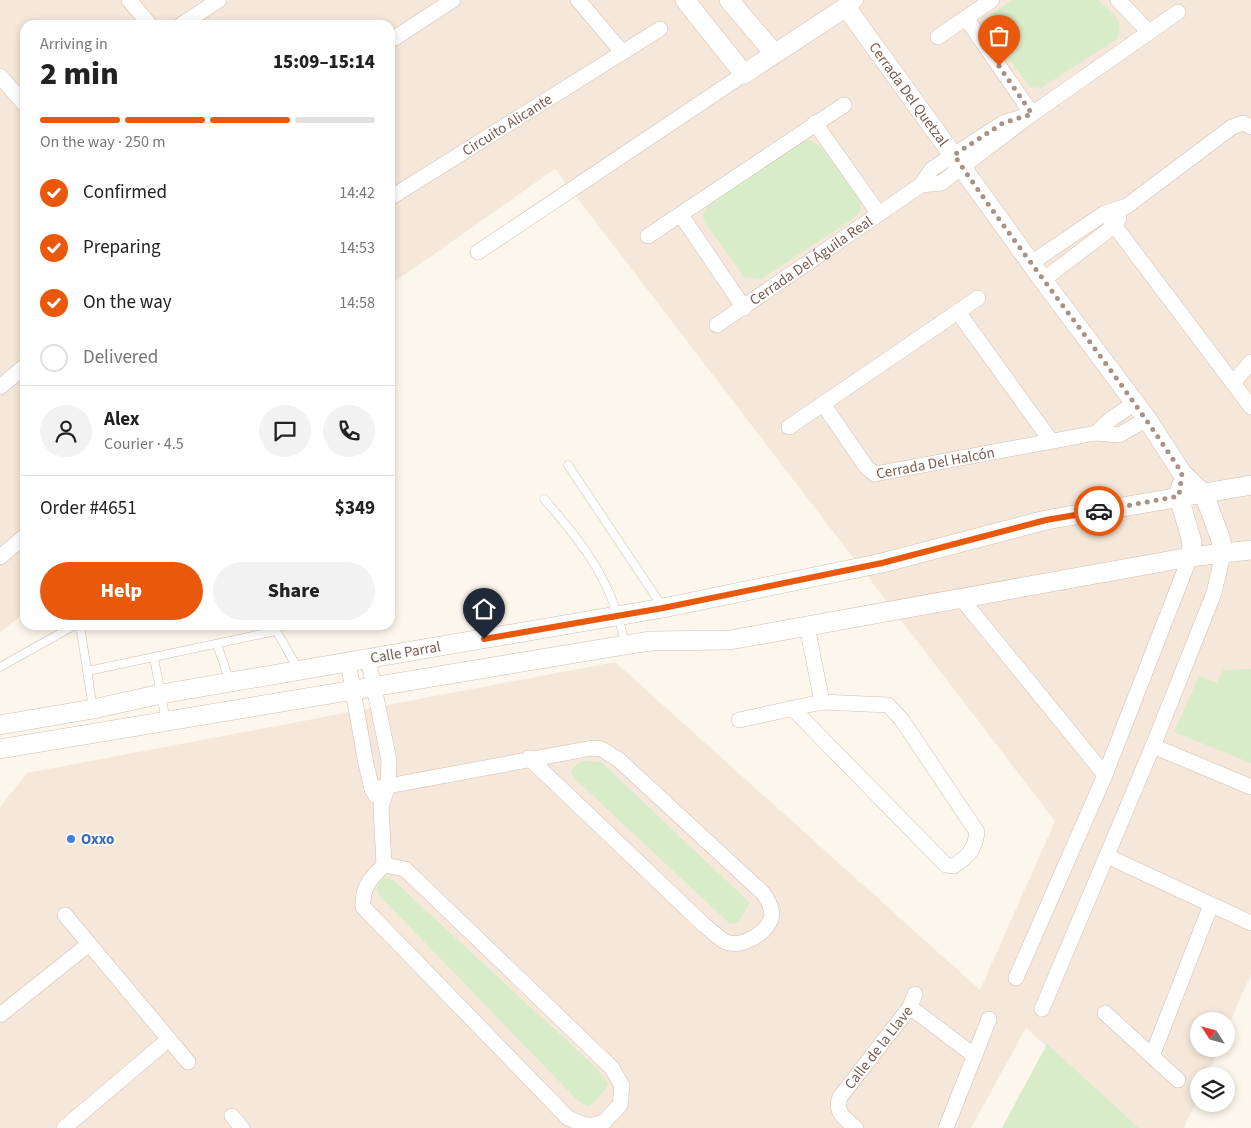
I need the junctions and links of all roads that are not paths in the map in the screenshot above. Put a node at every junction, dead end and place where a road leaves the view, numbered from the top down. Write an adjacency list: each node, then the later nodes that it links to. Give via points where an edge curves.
1 (129, 0): 12 (street)
2 (219, 0): 13 (street)
3 (453, 0): 17 (street)
4 (578, 0): 18 (street)
5 (685, 0): 20 (street)
6 (729, 0): 19 (street)
7 (992, 0): 11 (street)
8 (1118, 0): 15 (street)
9 (851, 4): 19 (street); 27 (street, Cerrada Del Quetzal)
10 (1178, 12): 15 (street, Cerrada Del Águila Real)
11 (966, 18): 16 (street); 24 (street)
12 (146, 20)
13 (188, 20)
14 (660, 29): 18 (street, Circuito Alicante)
15 (1149, 32): 24 (street, Cerrada Del Águila Real)
16 (938, 37)
17 (395, 38)
18 (622, 52): 28 (street, Circuito Alicante)
19 (774, 53): 20 (street)
20 (744, 74): 35 (street)
21 (0, 76): 22 (street)
22 (20, 99)
23 (844, 105): 25 (street)
24 (1032, 114): 27 (street, Cerrada Del Águila Real)
25 (815, 123): 31 (street, Cerrada Del Águila Real); 32 (street)
26 (1251, 127): 29 (street, via 1243,123 1232,127)
27 (958, 161): 31 (street, Cerrada Del Águila Real, via 941,183 921,185); 36 (street, Cerrada Del Quetzal)
28 (395, 195)
29 (1127, 206): 30 (street); 33 (street)
30 (1105, 213): 33 (street); 36 (street)
31 (879, 214): 39 (street, Cerrada Del Águila Real)
32 (681, 215): 34 (street); 39 (street, Cerrada Del Águila Real)
33 (1114, 226): 37 (street); 44 (street)
34 (648, 236)
35 (478, 252)
36 (1031, 263): 37 (street, Cerrada Del Quetzal)
37 (1043, 280): 46 (street, Cerrada Del Quetzal)
38 (978, 298): 40 (street)
39 (744, 308): 41 (street, Cerrada Del Águila Real)
40 (958, 312): 47 (street); 52 (street)
41 (717, 325)
42 (1251, 362): 44 (street)
43 (20, 370): 45 (street)
44 (1234, 383): 48 (street)
45 (0, 386)
46 (1135, 403): 49 (street, Cerrada Del Quetzal); 51 (street)
47 (823, 404): 50 (street); 52 (street, Cerrada Del Halcón, via 867,468 875,474)
48 (1251, 407)
49 (1147, 419): 51 (street, Cerrada Del Halcón, via 1119,435); 54 (street, Cerrada Del Quetzal)
50 (789, 428)
51 (1096, 434): 52 (street, Cerrada Del Halcón)
52 (1051, 441)
53 (568, 466): 65 (lane)
54 (1182, 473): 56 (street, Cerrada Del Quetzal); 57 (street)
55 (1251, 485): 56 (street, Calle Parral)
56 (1204, 494): 57 (street, Calle Parral); 61 (street)
57 (1179, 496): 63 (street, via 1192,542); 65 (street, Calle Parral, via 1046,520 882,563)
58 (544, 499): 66 (lane, via 592,558)
59 (20, 540): 62 (street)
60 (1251, 550): 61 (street, Calle Parral)
61 (1223, 554): 63 (street, Calle Parral); 90 (street, via 1214,593)
62 (0, 557)
63 (1190, 557): 64 (street, Calle Parral); 93 (street)
64 (961, 598): 67 (street, Calle Parral); 93 (street)
65 (663, 608): 66 (street, Calle Parral)
66 (620, 616): 73 (lane); 75 (street, Calle Parral)
67 (807, 626): 73 (street, Calle Parral, via 730,640); 84 (street)
68 (66, 630): 77 (lane)
69 (81, 630): 79 (lane)
70 (268, 630): 72 (lane)
71 (276, 630): 78 (lane)
72 (217, 644): 74 (lane); 80 (lane)
73 (625, 644): 81 (street, Calle Parral)
74 (154, 658): 79 (lane); 83 (lane)
75 (368, 658): 76 (street, Calle Parral); 81 (street)
76 (348, 662): 78 (street, Calle Parral); 82 (street)
77 (0, 667)
78 (298, 670): 80 (street, Calle Parral)
79 (88, 671): 86 (lane)
80 (230, 682): 83 (street, Calle Parral)
81 (374, 686): 82 (street, Calle Parral); 94 (street, via 389,760)
82 (353, 689): 88 (street, Calle Parral); 96 (street)
83 (161, 694): 86 (street, Calle Parral); 88 (lane)
84 (822, 702): 85 (street); 85 (street, via 876,703 888,705 893,710 977,832 975,845 968,856 954,866 946,865)
85 (792, 708): 87 (street)
86 (93, 709): 89 (street, Calle Parral)
87 (739, 720)
88 (166, 721): 91 (street, Calle Parral)
89 (0, 725)
90 (1153, 746): 95 (street); 98 (street)
91 (0, 749)
92 (530, 758): 92 (street, via 592,748 612,754 763,893 768,900 771,918 763,931 743,943 726,942 704,925); 94 (street)
93 (1105, 775): 104 (street)
94 (388, 786): 96 (street); 97 (street)
95 (1251, 787)
96 (372, 789): 97 (street)
97 (381, 806): 99 (street)
98 (1107, 856): 100 (street); 105 (street)
99 (384, 865): 99 (street, via 404,869 612,1068 622,1086 620,1105 604,1122 584,1126 568,1118 364,907 367,882)
100 (1211, 905): 102 (street); 111 (street)
101 (65, 915): 103 (street)
102 (1251, 923)
103 (89, 944): 107 (street); 109 (street)
104 (1016, 978)
105 (1042, 1009)
106 (1105, 1013): 111 (street)
107 (0, 1015)
108 (989, 1019): 110 (street)
109 (169, 1039): 112 (street); 115 (street)
110 (975, 1056): 117 (street, Calle de la Llave, via 912,1000 840,1097 839,1112); 118 (street)
111 (1152, 1056): 113 (street)
112 (188, 1062)
113 (1178, 1080)
114 (232, 1116): 116 (street)
115 (64, 1128)
116 (242, 1128)
117 (856, 1128)
118 (946, 1128)

